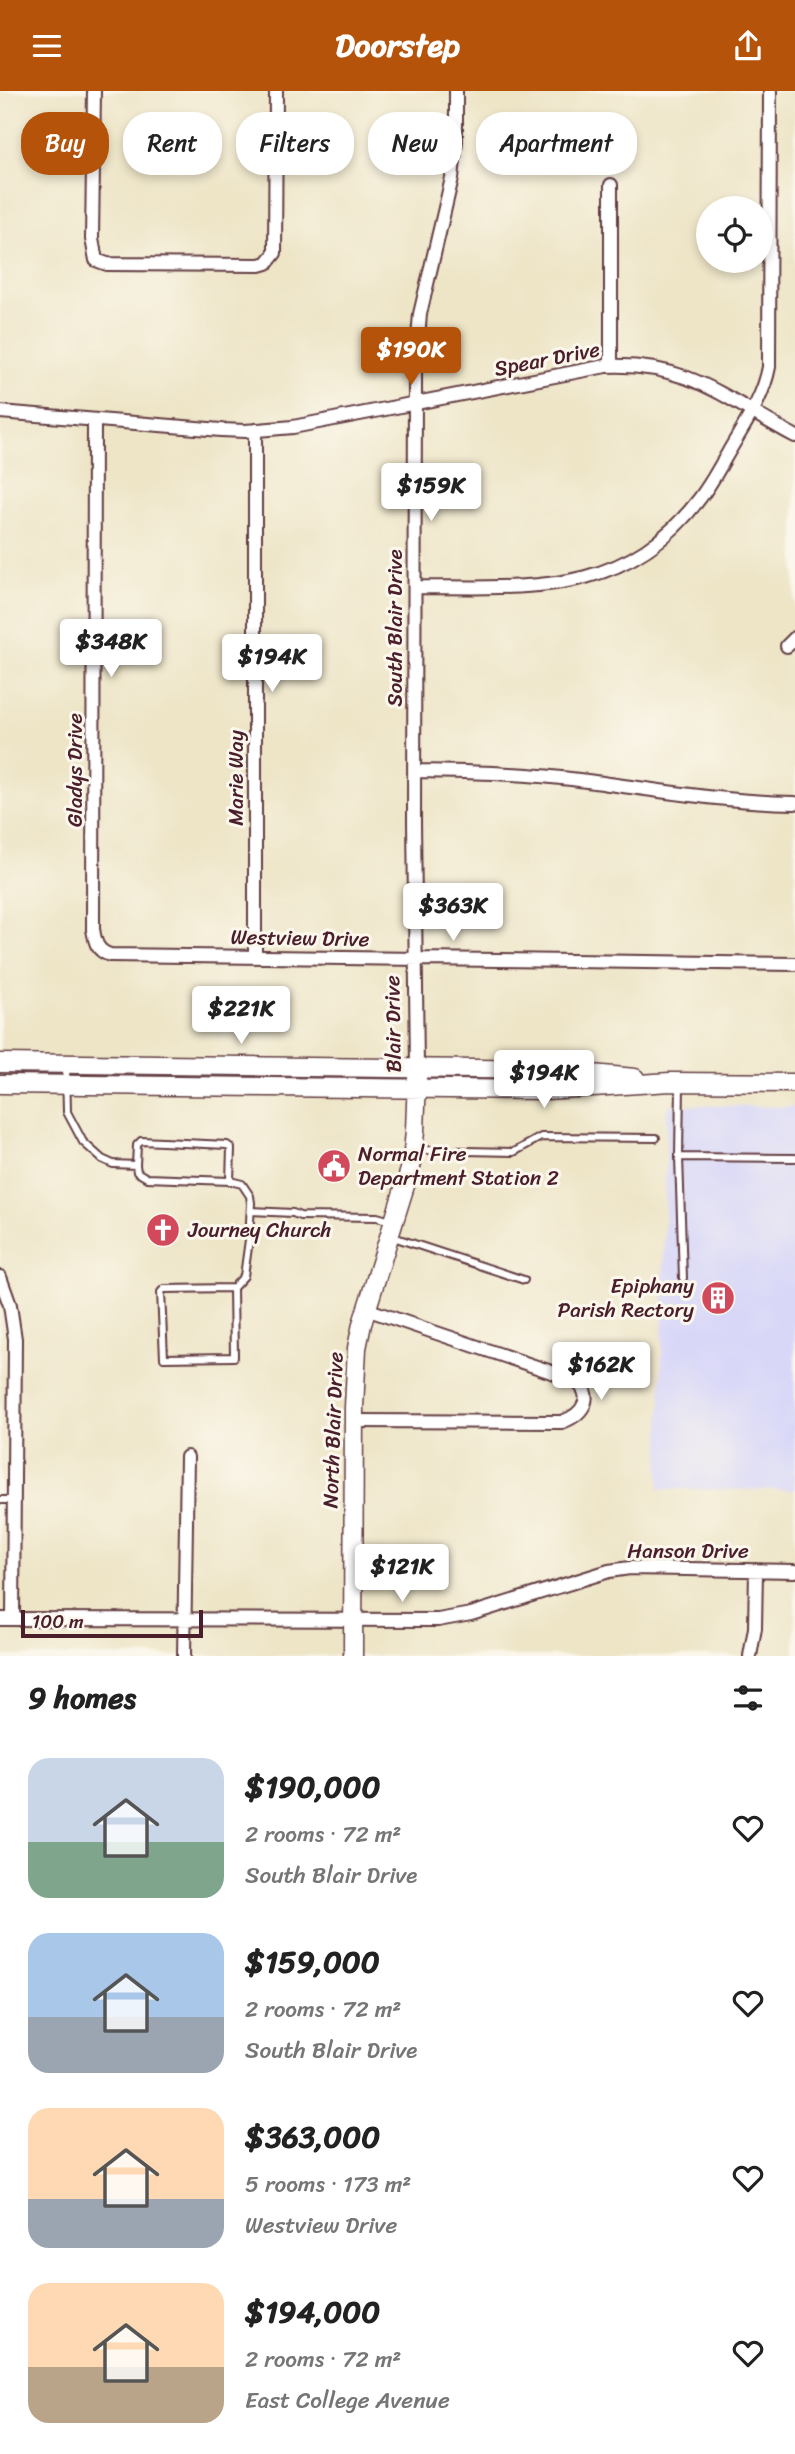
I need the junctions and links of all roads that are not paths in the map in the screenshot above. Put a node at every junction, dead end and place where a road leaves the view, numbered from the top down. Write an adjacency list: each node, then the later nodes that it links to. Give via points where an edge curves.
1 (94, 91): 2 (street, via 92,239 97,261 260,265 270,260 276,243)
2 (276, 91)
3 (456, 91): 7 (street, South Blair Drive, via 452,178 421,314)
4 (771, 91): 8 (street, via 770,358)
5 (611, 185): 6 (street)
6 (611, 366): 7 (street, Spear Drive); 8 (street, Spear Drive, via 688,377)
7 (415, 404): 11 (street, Spear Drive); 13 (street, South Blair Drive)
8 (752, 410): 12 (street, Spear Drive); 13 (street, via 701,498 662,539 626,562 572,582 544,586)
9 (0, 412): 10 (street, Spear Drive)
10 (94, 420): 11 (street, Spear Drive); 16 (street, Gladys Drive, via 93,929)
11 (255, 430): 17 (street, Marie Way)
12 (795, 436)
13 (415, 587): 14 (street, South Blair Drive)
14 (415, 771): 15 (street, via 531,775 710,799); 18 (street, South Blair Drive)
15 (795, 803)
16 (100, 950): 17 (street, Westview Drive, via 110,955)
17 (255, 957): 18 (street, Westview Drive)
18 (415, 959): 19 (street, Westview Drive); 22 (street, Blair Drive)
19 (795, 964)
20 (0, 1063): 21 (main road)
21 (66, 1063): 22 (main road); 26 (lane)
22 (417, 1067): 23 (main road, via 575,1071); 27 (main road, Blair Drive)
23 (675, 1082): 24 (main road); 27 (main road, via 546,1090); 30 (lane)
24 (795, 1083)
25 (0, 1084): 26 (main road)
26 (66, 1084): 27 (main road); 32 (lane, via 67,1112 83,1142 113,1164)
27 (416, 1089): 29 (main road, North Blair Drive)
28 (656, 1137): 29 (lane, via 541,1137 514,1152)
29 (414, 1150): 35 (main road, North Blair Drive)
30 (679, 1157): 31 (lane); 36 (lane)
31 (795, 1158)
32 (136, 1165): 33 (lane, via 137,1172 147,1178); 33 (lane, via 141,1142 227,1145)
33 (230, 1181): 34 (lane, via 247,1190)
34 (251, 1211): 35 (lane, via 377,1217); 39 (lane, via 244,1276)
35 (392, 1229): 38 (lane); 40 (main road, North Blair Drive)
36 (683, 1278)
37 (1, 1280): 44 (street, via 15,1339)
38 (524, 1280)
39 (233, 1288): 39 (lane, via 162,1290 164,1358 234,1357)
40 (366, 1309): 41 (main road, North Blair Drive, via 357,1348); 41 (street, via 572,1379 585,1393 585,1405 582,1412 562,1422)
41 (354, 1421): 49 (main road, North Blair Drive)
42 (187, 1457): 48 (street)
43 (0, 1500): 44 (lane)
44 (14, 1500): 47 (street)
45 (756, 1570): 46 (street, Hanson Drive); 49 (street, Hanson Drive, via 619,1569 457,1617); 52 (street)
46 (795, 1571)
47 (7, 1619): 48 (street, Hanson Drive)
48 (186, 1619): 49 (street, Hanson Drive); 50 (street)
49 (353, 1620): 51 (main road, North Blair Drive)
50 (184, 1656)
51 (353, 1656)
52 (750, 1656)

